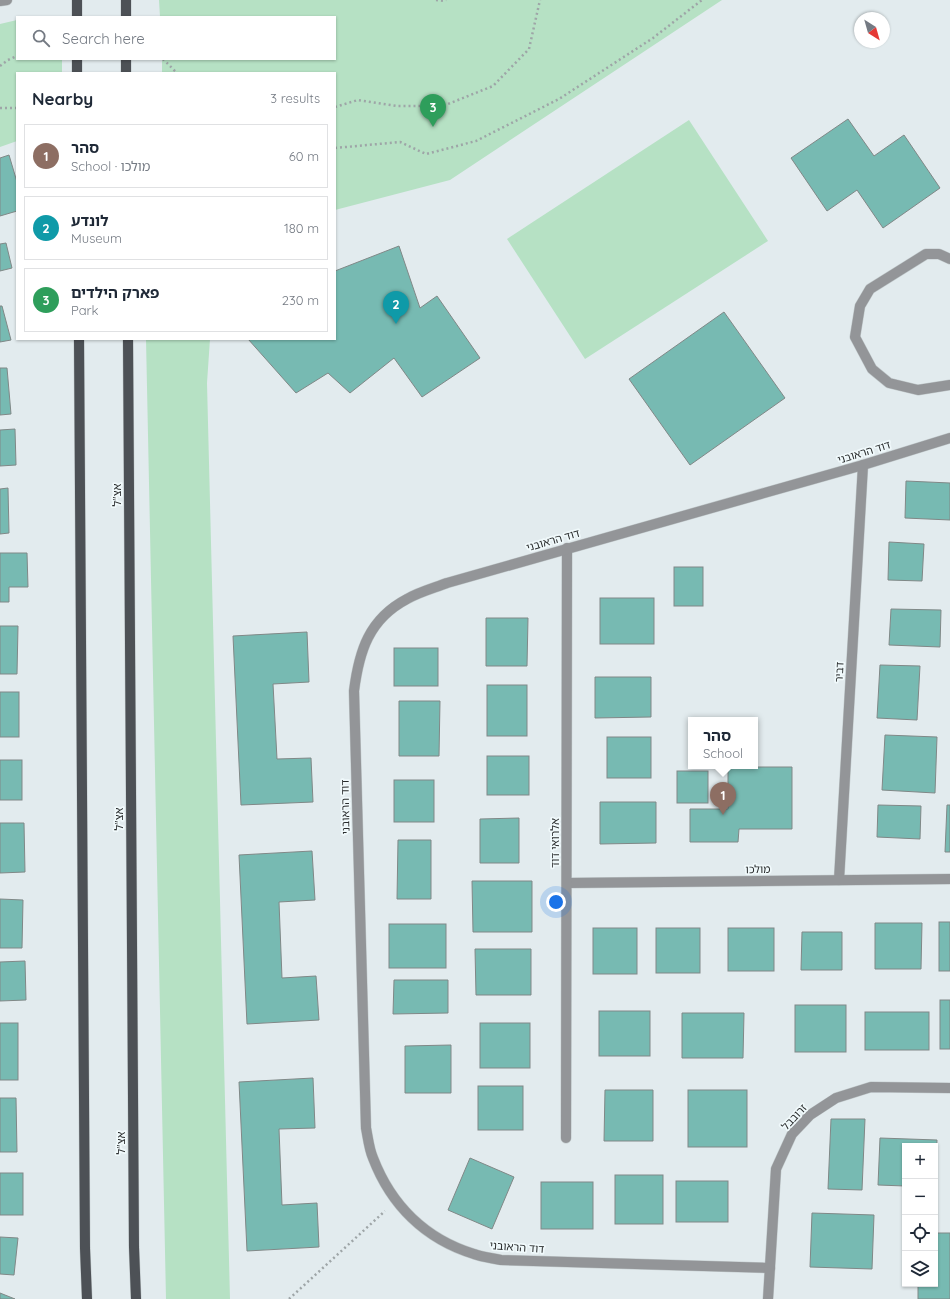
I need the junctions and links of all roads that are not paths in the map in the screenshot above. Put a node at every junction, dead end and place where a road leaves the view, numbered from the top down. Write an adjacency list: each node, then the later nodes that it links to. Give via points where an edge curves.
1 (7, 0): 4 (street)
2 (77, 0): 5 (main road)
3 (126, 0): 6 (main road)
4 (0, 1)
5 (77, 16)
6 (126, 16)
7 (77, 60): 9 (main road)
8 (126, 60): 10 (main road)
9 (77, 72)
10 (126, 72)
11 (950, 259): 14 (street, via 939,254 926,254 870,289 860,306 855,337 872,369 889,383 918,390)
12 (79, 340): 24 (main road, via 84,1224)
13 (128, 340): 25 (main road, אצ"ל)
14 (950, 385)
15 (950, 438): 16 (street, דוד הראובני)
16 (863, 465): 17 (street, דוד הראובני); 19 (street, דביר)
17 (567, 548): 20 (street, אלרואי דוד); 23 (street, דוד הראובני, via 447,582 407,598 385,613 363,647 354,691 366,1128 372,1157 395,1201 417,1223 437,1238 475,1255 501,1260)
18 (950, 879): 19 (street, מולכו)
19 (839, 880): 20 (street, מולכו)
20 (567, 883): 22 (street, אלרואי דוד)
21 (950, 1088): 23 (street, זרובבל, via 871,1087 836,1098 810,1115 792,1134 776,1169)
22 (566, 1138)
23 (770, 1268): 26 (street, זרובבל)
24 (87, 1299)
25 (136, 1299)
26 (768, 1299)

